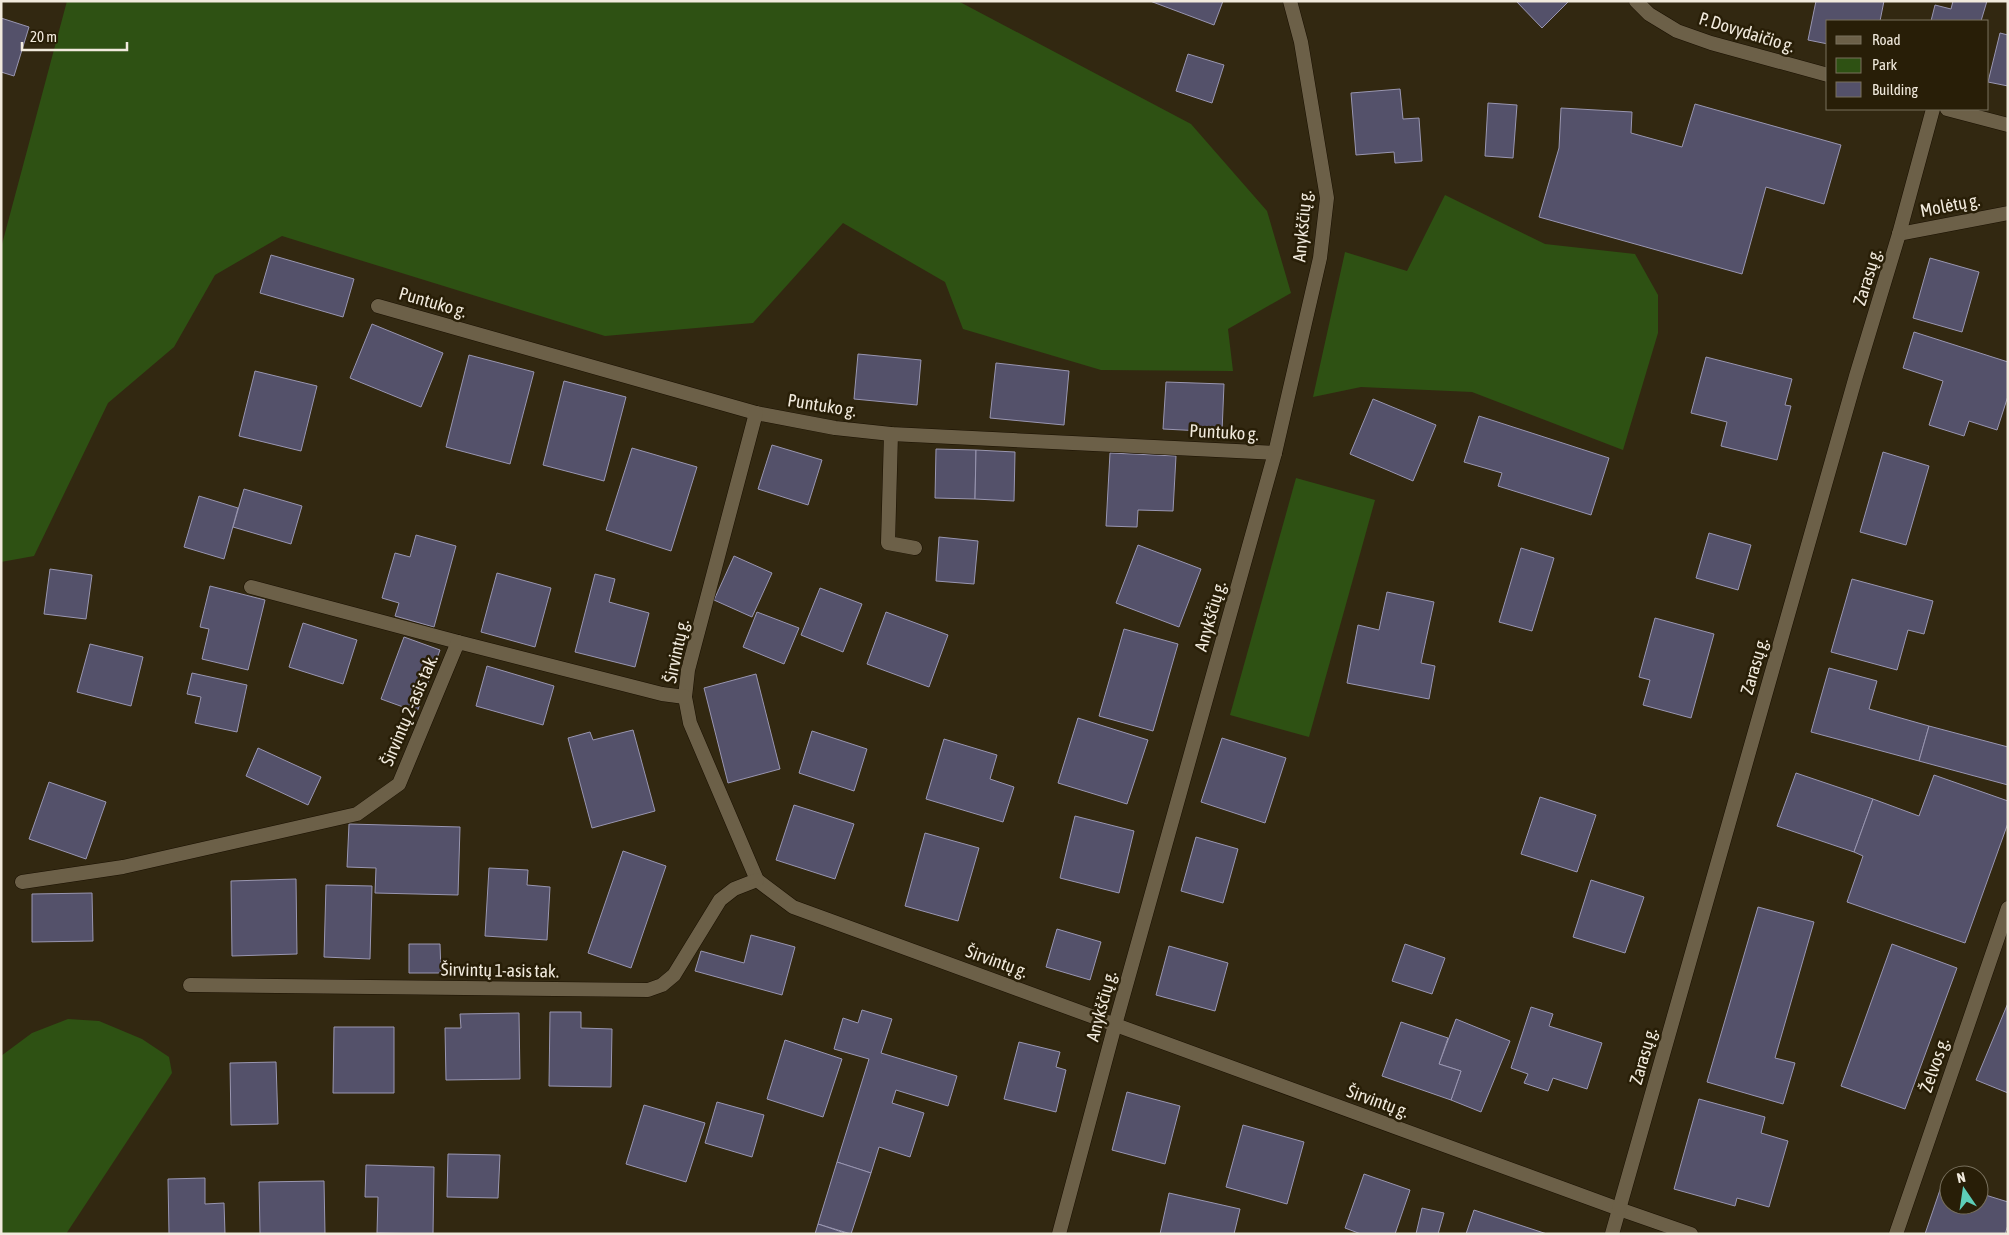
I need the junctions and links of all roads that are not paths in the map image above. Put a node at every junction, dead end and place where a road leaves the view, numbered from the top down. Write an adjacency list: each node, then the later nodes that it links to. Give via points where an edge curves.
1 (1290, 1): 12 (street, Anykščių g., via 1301,42 1327,198 1320,258)
2 (1636, 1): 3 (street, P. Dovydaičio g., via 1649,14 1677,31)
3 (1826, 74)
4 (1933, 110): 8 (street, Zarasų g.)
5 (1951, 110): 6 (street)
6 (2008, 125)
7 (2008, 213): 8 (street, Molėtų g.)
8 (1899, 234): 22 (street, Zarasų g.)
9 (378, 306): 10 (street, Puntuko g.)
10 (756, 413): 11 (street, Puntuko g., via 835,428); 16 (street, Širvintų g., via 688,670)
11 (890, 434): 12 (street, Puntuko g.); 13 (street, via 888,543)
12 (1275, 453): 21 (street, Anykščių g.)
13 (915, 548)
14 (251, 587): 15 (street)
15 (458, 642): 16 (street, Širvintų 2-asis tak., via 662,694); 18 (street, Širvintų 2-asis tak., via 399,784 358,814 123,868)
16 (685, 697): 17 (street, Širvintų g., via 690,723)
17 (758, 880): 20 (street, Širvintų 1-asis tak., via 734,889 720,900 674,975 662,985 648,990); 21 (street, Širvintų g., via 793,907)
18 (22, 882)
19 (2008, 908): 26 (street, Želvos g.)
20 (190, 985)
21 (1115, 1025): 22 (street, Širvintų g.); 23 (street, Anykščių g.)
22 (1619, 1209): 24 (street, Zarasų g.); 25 (street, Širvintų g.)
23 (1059, 1234)
24 (1612, 1234)
25 (1691, 1234)
26 (1896, 1234)

